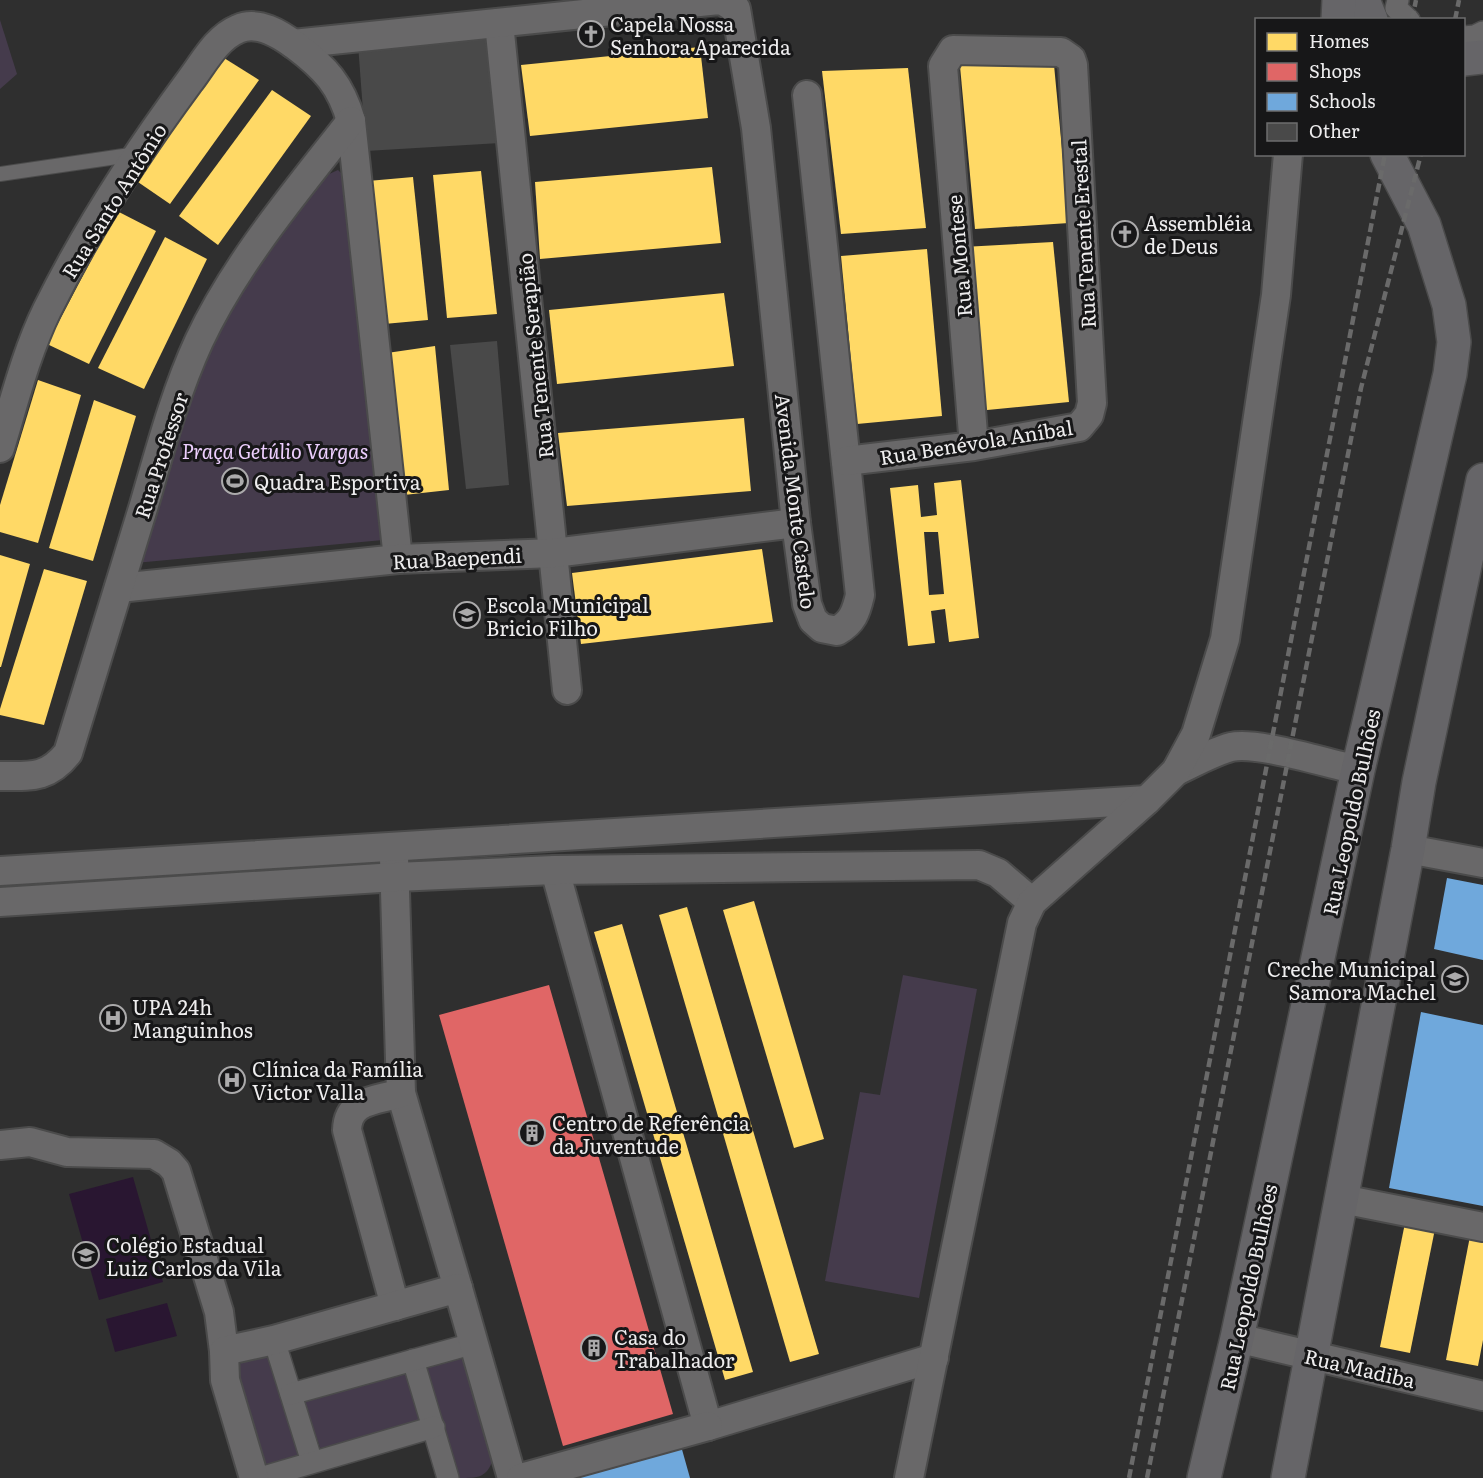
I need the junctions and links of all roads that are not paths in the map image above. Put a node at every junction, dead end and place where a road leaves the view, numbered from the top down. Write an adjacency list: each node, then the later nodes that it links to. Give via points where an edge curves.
1 (719, 0): 8 (street); 26 (street, Avenida Monte Castelo, via 736,9 756,128)
2 (1339, 0): 5 (main road)
3 (1363, 0): 6 (main road)
4 (1398, 0): 7 (street, via 1396,8)
5 (1338, 18)
6 (1370, 18)
7 (1407, 18)
8 (499, 22): 11 (street); 27 (street, Rua Tenente Serapião)
9 (1483, 32): 10 (street)
10 (1465, 37)
11 (293, 44): 16 (street, Rua Santo Antônio, via 334,81); 17 (street, Rua Santo Antônio, via 275,31 252,26 238,29 219,43)
12 (1483, 57): 13 (main road)
13 (1465, 59)
14 (943, 66): 21 (street, Rua Tenente Erestal, via 953,50 1061,52 1071,59); 22 (street, Rua Montese)
15 (807, 95): 24 (street, Avenida Monte Castelo)
16 (351, 121): 28 (street); 29 (street, Rua Professor, via 259,242 199,341 178,396)
17 (140, 154): 20 (lane); 23 (street, Rua Santo Antônio, via 81,247 47,311 19,383)
18 (1288, 156): 31 (street, via 1276,295 1225,639 1196,734)
19 (1388, 156): 32 (main road, Rua Leopoldo Bulhões, via 1424,225 1449,305 1454,342 1450,374)
20 (0, 174)
21 (1092, 403): 22 (street, Rua Benévola Aníbal, via 1089,415 1079,427)
22 (974, 446): 24 (street, Rua Benévola Aníbal)
23 (0, 448)
24 (846, 461): 26 (street, Avenida Monte Castelo, via 860,595 856,613 848,625 837,631 822,628 813,620 807,604)
25 (1483, 480): 36 (main road)
26 (796, 523): 27 (street, Rua Baependi)
27 (554, 553): 28 (street, Rua Baependi); 30 (street, Rua Tenente Serapião)
28 (398, 559): 29 (street, Rua Baependi)
29 (119, 588): 33 (street, Rua Professor, via 68,753 59,764 37,776)
30 (567, 690)
31 (1176, 771): 32 (street, via 1211,754 1242,746); 34 (street)
32 (1358, 771): 49 (main road, Rua Leopoldo Bulhões)
33 (0, 776)
34 (1147, 800): 35 (street); 42 (street)
35 (394, 847): 39 (street); 40 (street)
36 (1408, 849): 37 (street); 45 (main road)
37 (1483, 863)
38 (555, 870): 40 (street); 42 (street, via 979,865 998,873); 58 (street)
39 (0, 871)
40 (396, 877): 41 (street); 43 (street)
41 (0, 902)
42 (1032, 902): 54 (street, via 1018,935)
43 (401, 1093): 47 (street); 48 (street, via 356,1107 347,1121)
44 (0, 1145): 52 (street, via 30,1142 67,1152 154,1154 169,1163 176,1171 219,1312)
45 (1342, 1199): 46 (street); 53 (main road)
46 (1483, 1227)
47 (458, 1288): 48 (street); 51 (street)
48 (395, 1306): 50 (street)
49 (1237, 1338): 53 (street, Rua Madiba); 67 (main road, Rua Leopoldo Bulhões)
50 (274, 1340): 52 (street); 56 (street)
51 (475, 1343): 55 (street); 64 (street)
52 (224, 1351): 61 (street, via 225,1380)
53 (1311, 1356): 57 (street, Rua Madiba); 68 (main road)
54 (934, 1358): 58 (street); 66 (street)
55 (413, 1360): 56 (street); 59 (street)
56 (291, 1394): 60 (street)
57 (1483, 1396)
58 (708, 1426): 65 (street)
59 (434, 1427): 60 (street); 63 (street)
60 (312, 1462): 62 (street)
61 (254, 1478)
62 (260, 1478)
63 (448, 1478)
64 (512, 1478)
65 (521, 1478)
66 (909, 1478)
67 (1204, 1478)
68 (1288, 1478)

